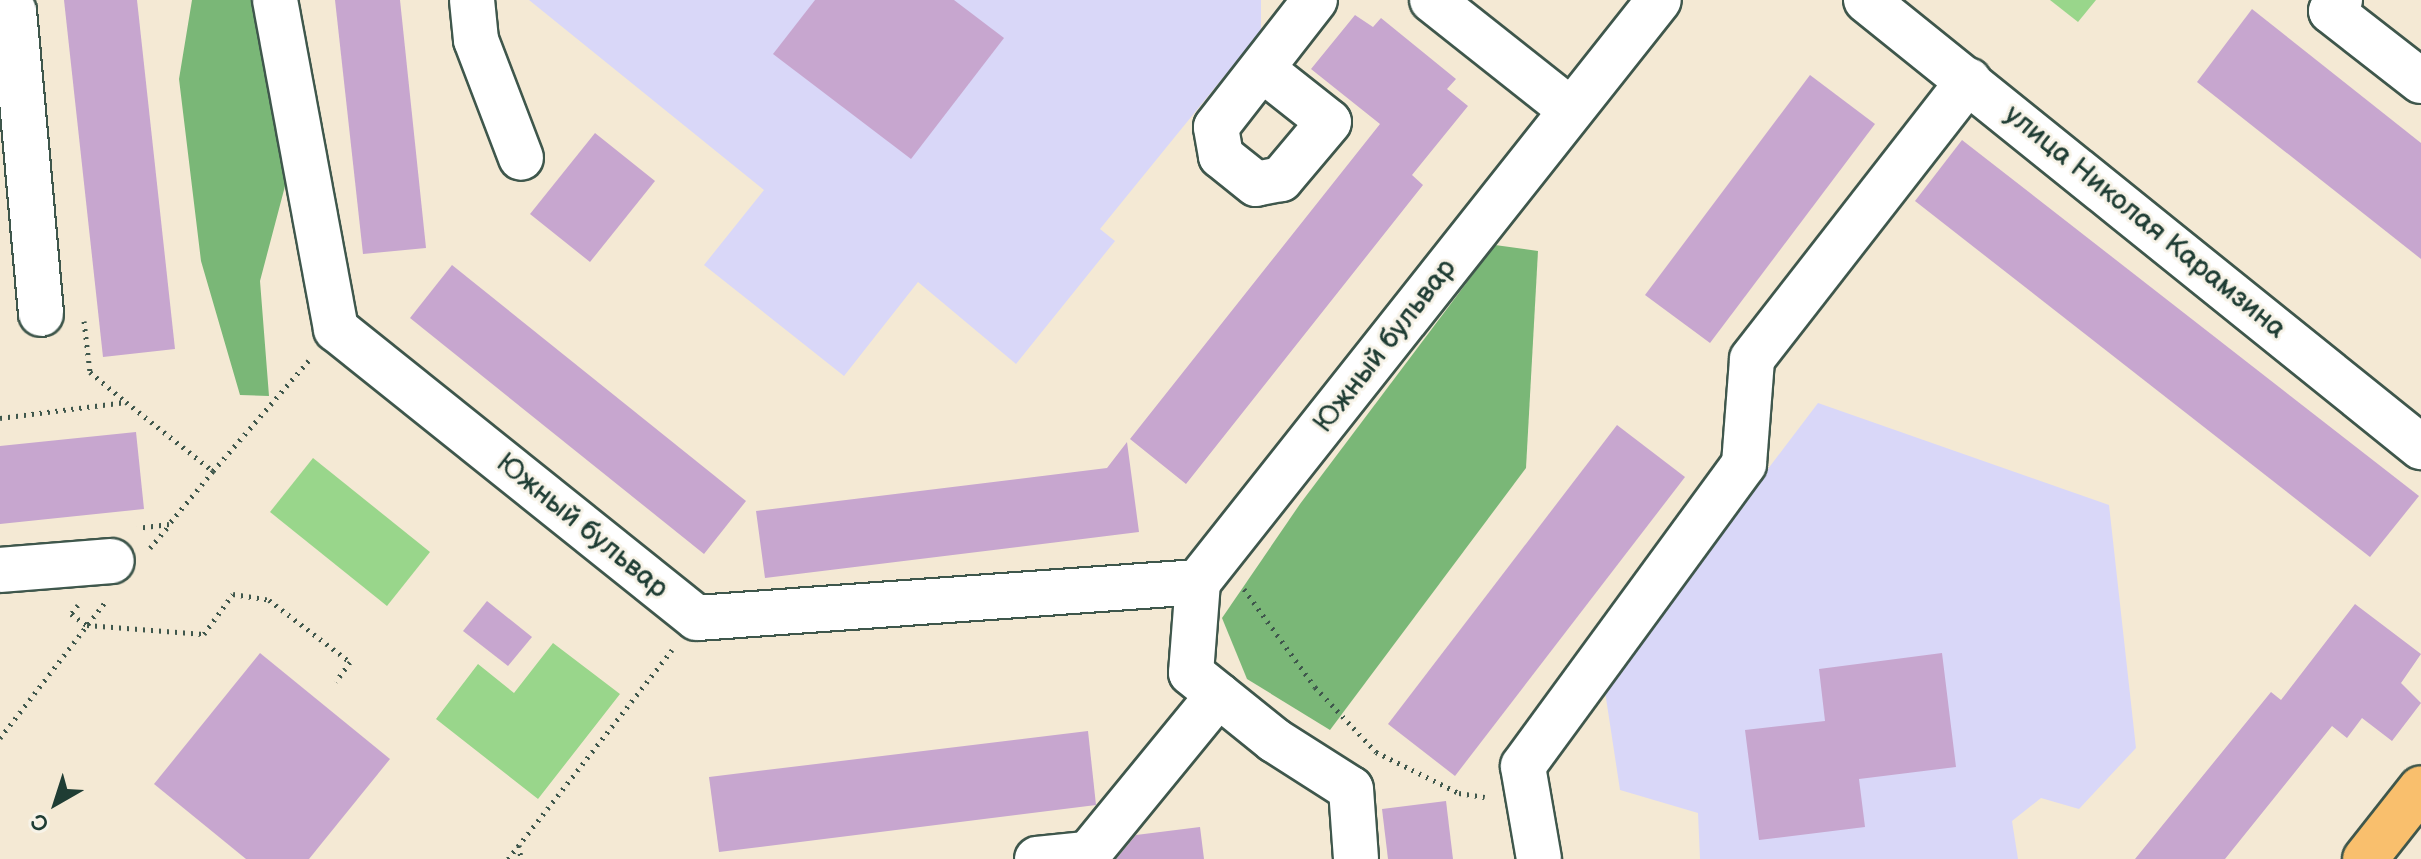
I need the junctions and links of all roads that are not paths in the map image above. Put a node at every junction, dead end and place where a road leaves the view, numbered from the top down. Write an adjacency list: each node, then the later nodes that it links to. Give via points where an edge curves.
1 (275, 0): 17 (street, Южный бульвар, via 336,329 697,618)
2 (472, 0): 13 (street, via 476,40)
3 (1315, 0): 9 (street)
4 (1432, 0): 12 (street)
5 (1659, 0): 12 (street)
6 (1866, 0): 10 (street, улица Николая Карамзина)
7 (2329, 4): 11 (street)
8 (12, 8): 14 (street)
9 (1262, 69)
10 (1969, 80): 15 (street, улица Николая Карамзина); 24 (street, via 1752,359 1744,464 1523,766)
11 (2421, 81)
12 (1571, 110): 17 (street, Южный бульвар)
13 (521, 158)
14 (41, 314)
15 (2421, 447)
16 (123, 560): 18 (street)
17 (1209, 569): 19 (street, via 1191,673)
18 (0, 570)
19 (1218, 695): 21 (street); 23 (street, via 1274,740 1351,789)
20 (2421, 788): 25 (main road)
21 (1084, 856): 22 (street)
22 (1037, 859)
23 (1356, 859)
24 (1539, 859)
25 (2365, 859)

